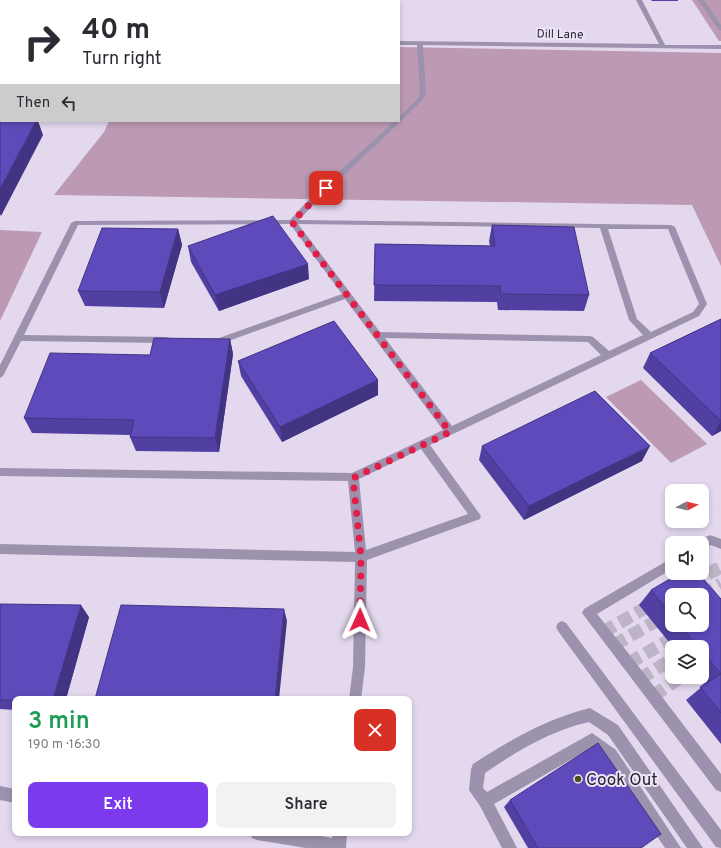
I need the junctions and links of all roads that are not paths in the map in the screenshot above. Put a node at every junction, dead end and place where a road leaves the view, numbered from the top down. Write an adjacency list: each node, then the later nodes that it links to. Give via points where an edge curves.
1 (639, 0): 6 (street)
2 (701, 0): 3 (street)
3 (721, 29)
4 (400, 43): 5 (street, Dill Lane)
5 (420, 43): 6 (street, Dill Lane); 8 (street, via 423,93 420,100)
6 (663, 47): 7 (street, Dill Lane)
7 (721, 48)
8 (400, 120)
9 (398, 122): 10 (street)
10 (292, 222): 11 (street); 12 (street); 15 (street, via 75,223)
11 (603, 226): 14 (street, via 633,320); 14 (street, via 671,227 703,304 696,314)
12 (347, 295): 13 (street); 17 (street, via 220,341)
13 (377, 335): 18 (street, via 590,339); 20 (street)
14 (650, 336): 18 (street)
15 (18, 338): 16 (street); 19 (street)
16 (173, 340)
17 (204, 341)
18 (608, 356): 20 (street)
19 (0, 374)
20 (450, 432): 21 (street)
21 (423, 444): 23 (street); 27 (street, via 476,516)
22 (0, 472): 23 (street)
23 (353, 478): 27 (street)
24 (709, 541): 25 (street)
25 (721, 544)
26 (0, 549): 27 (street)
27 (361, 557): 30 (street, via 359,667)
28 (665, 567): 31 (street, via 588,613)
29 (562, 627): 37 (street)
30 (355, 696)
31 (721, 785)
32 (0, 793): 33 (street)
33 (12, 795)
34 (485, 801): 38 (street); 39 (street, via 592,740 612,755); 40 (street, via 476,790 478,769 511,747 565,721 590,715 613,730)
35 (284, 836): 36 (street)
36 (339, 842)
37 (721, 842)
38 (510, 848)
39 (674, 848)
40 (696, 848)

